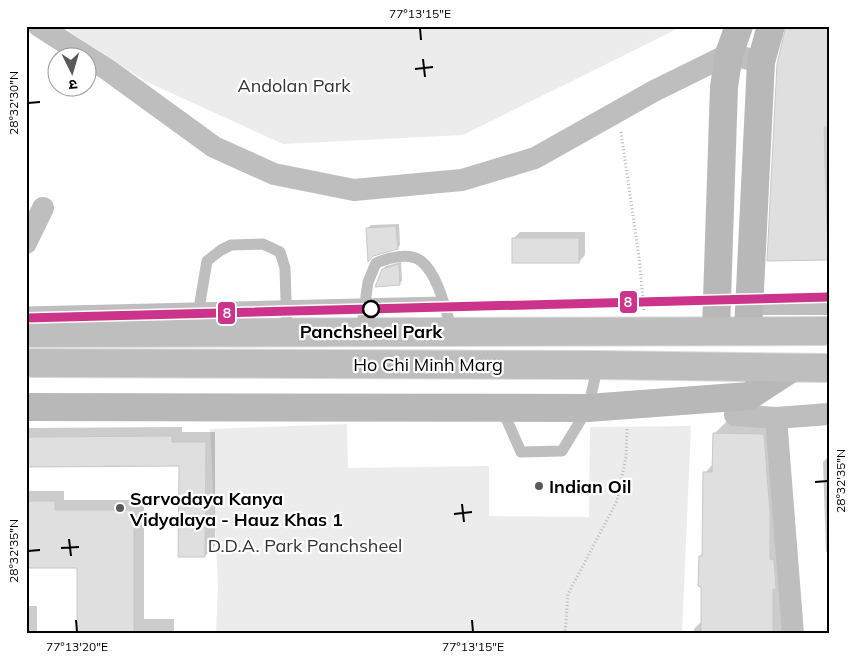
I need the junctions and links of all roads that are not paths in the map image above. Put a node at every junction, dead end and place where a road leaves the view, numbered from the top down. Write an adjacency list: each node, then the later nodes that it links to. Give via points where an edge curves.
1 (39, 26): 4 (street, via 108,70 214,147 274,174 354,190 462,180 535,158 654,91)
2 (739, 26): 4 (street)
3 (771, 26): 5 (street)
4 (728, 54): 5 (street); 6 (street)
5 (761, 62): 7 (street)
6 (720, 191): 7 (street); 10 (street)
7 (755, 193): 11 (street)
8 (44, 208): 9 (street)
9 (26, 244)
10 (720, 258): 11 (street); 19 (street)
11 (751, 261): 16 (street)
12 (443, 302): 13 (lane); 13 (lane, via 433,277 420,260 403,256 376,262 368,282); 21 (lane)
13 (366, 303): 17 (lane); 22 (lane)
14 (829, 304): 16 (street)
15 (26, 312): 18 (lane)
16 (748, 317): 19 (main road, Ho Chi Minh Marg); 20 (main road, Ho Chi Minh Marg)
17 (287, 319): 18 (main road, Ho Chi Minh Marg); 18 (lane, via 285,268 280,252 263,244 231,246 207,260); 22 (main road, Ho Chi Minh Marg)
18 (197, 320): 23 (main road, Ho Chi Minh Marg)
19 (716, 330): 21 (main road, Ho Chi Minh Marg)
20 (829, 330)
21 (452, 331): 22 (main road, Ho Chi Minh Marg)
22 (361, 332)
23 (26, 333)
24 (26, 363): 25 (main road, Ho Chi Minh Marg)
25 (598, 365): 26 (main road, Ho Chi Minh Marg); 30 (lane)
26 (792, 368): 27 (main road, Ho Chi Minh Marg); 30 (street, via 749,396)
27 (829, 368)
28 (26, 407): 29 (street)
29 (502, 408): 30 (street); 30 (lane, via 521,452 562,451)
30 (588, 408)
31 (829, 414): 33 (street)
32 (735, 415): 33 (street)
33 (776, 418): 34 (street)
34 (793, 634)

